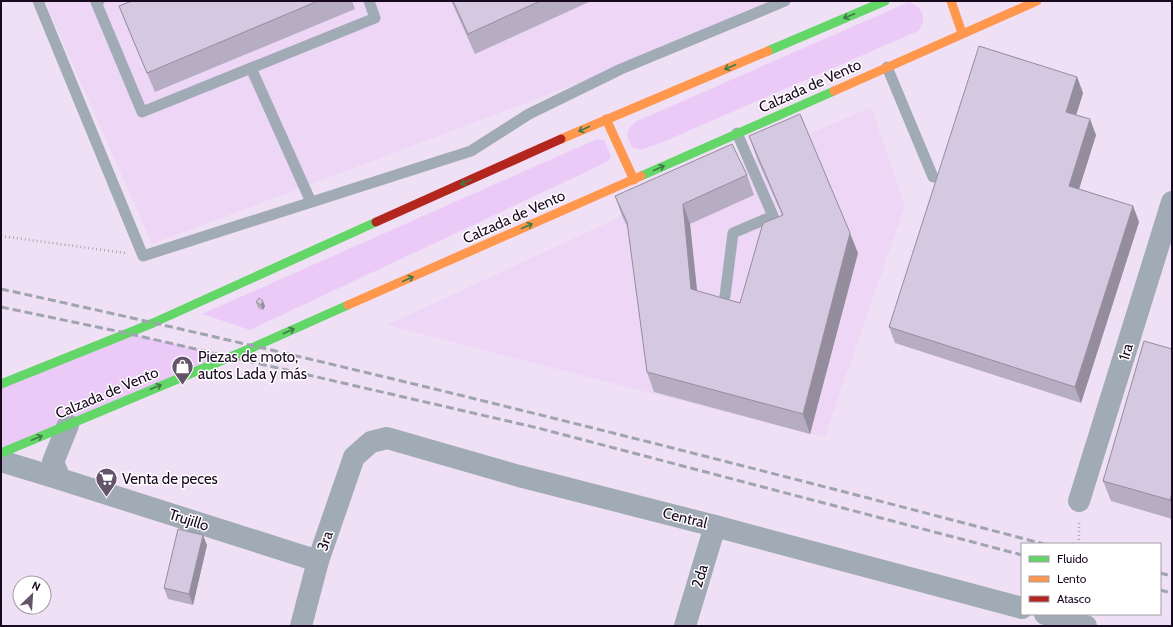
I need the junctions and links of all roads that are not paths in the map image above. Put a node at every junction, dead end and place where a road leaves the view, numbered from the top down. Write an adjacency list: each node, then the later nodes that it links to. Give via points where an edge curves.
1 (38, 1): 15 (lane, via 142,256)
2 (99, 1): 10 (lane, via 96,2 142,112)
3 (369, 1): 10 (lane, via 375,18)
4 (785, 1): 15 (lane, via 621,69 529,114 471,151)
5 (885, 1): 11 (main road, one-way to 11)
6 (951, 1): 8 (main road)
7 (1037, 1): 8 (main road, Calzada de Vento)
8 (962, 33): 9 (main road, Calzada de Vento)
9 (887, 67): 12 (main road, Calzada de Vento); 13 (lane)
10 (251, 68): 15 (lane)
11 (606, 119): 14 (main road); 18 (main road, one-way to 18, via 153,323)
12 (737, 133): 14 (main road, Calzada de Vento, one-way to 12); 17 (lane, via 773,216 733,232)
13 (933, 177)
14 (634, 180): 19 (main road, Calzada de Vento, one-way to 14, via 254,347)
15 (311, 202)
16 (1172, 202): 24 (street, 1ra)
17 (724, 296)
18 (1, 384)
19 (68, 425): 20 (main road, Calzada de Vento, one-way to 19); 23 (street, via 53,462)
20 (1, 453)
21 (354, 457): 25 (street, Central, via 371,442 387,438 519,476); 26 (street, 3ra)
22 (1, 461): 23 (street, Trujillo)
23 (60, 479): 26 (street, Trujillo)
24 (1079, 501)
25 (716, 526): 27 (street, Central); 30 (street, 2da)
26 (318, 561): 29 (street, 3ra)
27 (1021, 608)
28 (1055, 619): 31 (street)
29 (301, 626)
30 (685, 626)
31 (1086, 626)

